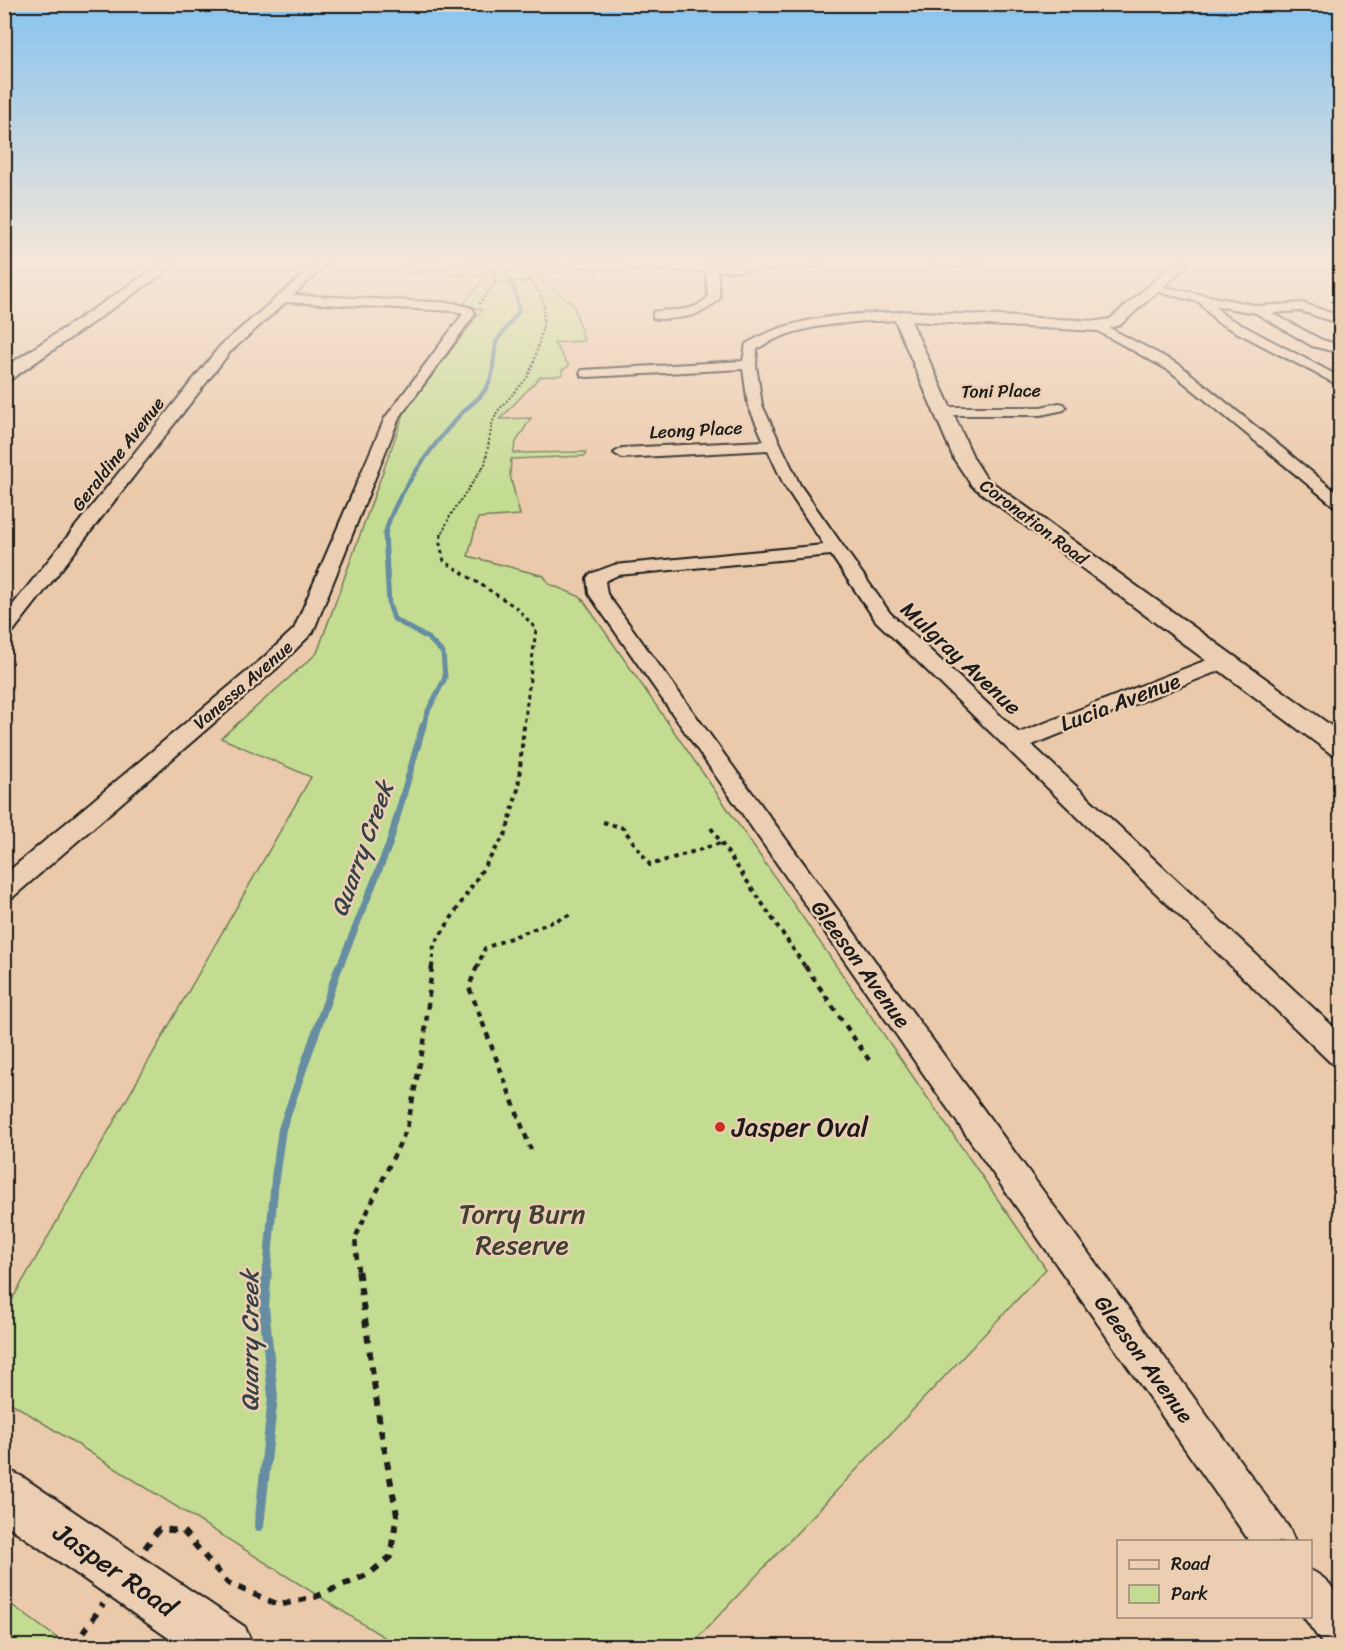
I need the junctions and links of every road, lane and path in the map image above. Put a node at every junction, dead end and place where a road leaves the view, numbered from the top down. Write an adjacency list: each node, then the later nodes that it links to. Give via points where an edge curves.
1 (57, 340): 13 (street)
2 (235, 340): 21 (street, Geraldine Avenue)
3 (450, 340): 28 (street, Vanessa Avenue, via 392,418 303,632)
4 (539, 340): 34 (path, via 528,378 499,410 489,428 489,452 482,468 439,540 444,561 517,608 536,629 518,789 506,833 434,945 424,1043 407,1128 356,1238 363,1316 397,1515 390,1557 369,1574 315,1597 279,1605 228,1583 183,1531)
5 (762, 340): 11 (street, via 751,347)
6 (912, 340): 16 (street, Coronation Road)
7 (1124, 340): 19 (street, via 1175,368)
8 (1262, 340): 14 (street)
9 (1312, 340): 10 (street)
10 (1341, 349)
11 (749, 365): 12 (street); 17 (street, Mulgray Avenue, via 754,405)
12 (587, 373)
13 (4, 376)
14 (1341, 382)
15 (1059, 407): 16 (street, Toni Place, via 1041,411)
16 (944, 411): 22 (street, Coronation Road, via 971,473 979,482)
17 (773, 445): 18 (street, Leong Place); 20 (street, Mulgray Avenue, via 792,485)
18 (622, 453)
19 (1341, 503)
20 (834, 549): 23 (street, Mulgray Avenue, via 883,617); 35 (street, Gleeson Avenue, via 614,570 596,578 598,594)
21 (4, 630)
22 (1224, 661): 23 (street, Lucia Avenue); 24 (street, Coronation Road)
23 (1016, 743): 30 (street, Mulgray Avenue)
24 (1341, 746)
25 (603, 822): 27 (path, via 623,828 650,865)
26 (711, 828): 27 (path)
27 (721, 843): 31 (path)
28 (4, 890)
29 (572, 914): 32 (path, via 485,948 469,987)
30 (1341, 1052)
31 (869, 1060)
32 (531, 1150)
33 (4, 1493): 40 (street, Jasper Road)
34 (159, 1529)
35 (1274, 1540)
36 (1312, 1592): 38 (street)
37 (85, 1630): 39 (path)
38 (1341, 1633)
39 (74, 1647)
40 (226, 1647)

